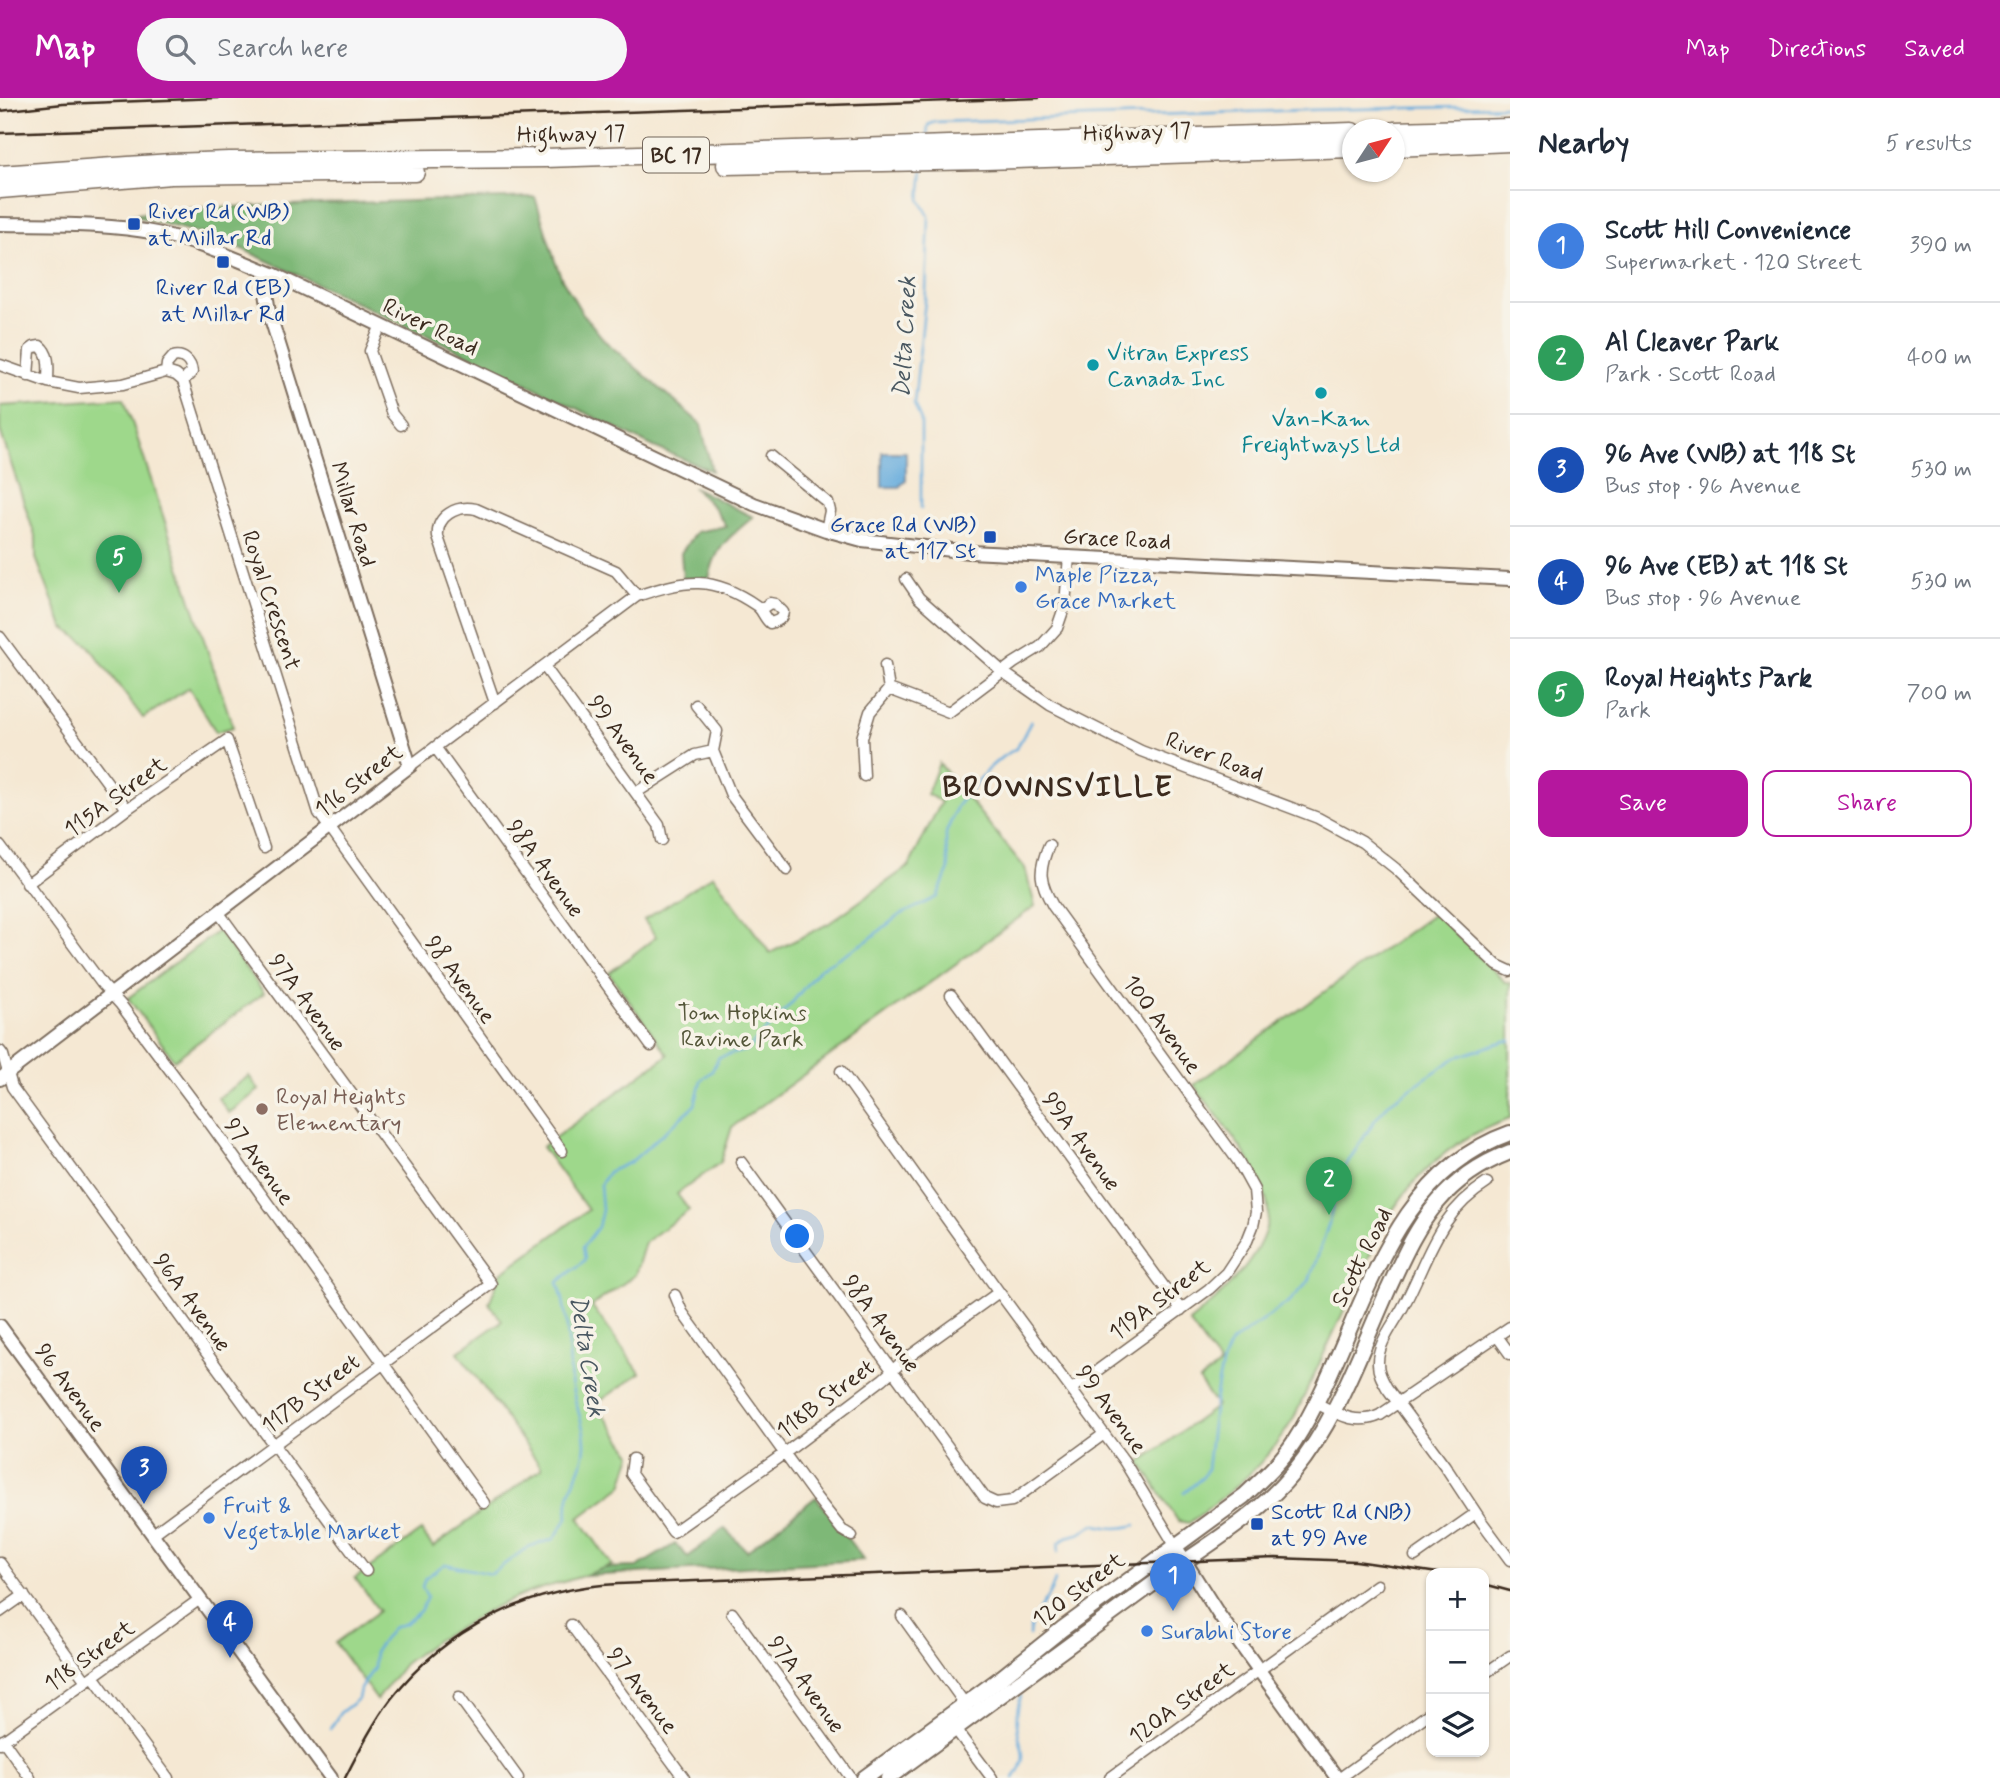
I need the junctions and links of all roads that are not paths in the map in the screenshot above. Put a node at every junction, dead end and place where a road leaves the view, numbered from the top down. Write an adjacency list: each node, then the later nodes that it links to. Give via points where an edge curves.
1 (1510, 128): 2 (highway)
2 (1405, 131)
3 (1342, 132): 9 (highway, Highway 17 / BC 17, via 545,158 182,163)
4 (1510, 142): 5 (highway)
5 (1416, 146): 6 (highway); 8 (highway)
6 (1405, 147)
7 (1342, 148): 10 (highway, Highway 17 / BC 17, via 549,170 171,175)
8 (1510, 150)
9 (0, 176)
10 (0, 188)
11 (0, 224): 12 (street, River Road, via 156,233)
12 (273, 274): 13 (street, River Road); 36 (street, Millar Road, via 266,293 269,312)
13 (381, 325): 19 (street, via 370,351 392,414); 21 (street, River Road, via 754,504)
14 (0, 365): 16 (street, Royal Crescent)
15 (166, 372): 17 (street); 17 (street, Royal Crescent, via 173,357 182,357 192,372); 18 (street, Royal Crescent, via 79,388)
16 (28, 376): 18 (street, Royal Crescent); 18 (street, via 30,350 40,346 48,356)
17 (183, 381): 40 (street, Royal Crescent, via 319,813)
18 (48, 382)
19 (401, 425)
20 (771, 456): 21 (street, via 828,503)
21 (826, 530): 22 (street, Grace Road, via 862,540 970,552)
22 (1069, 556): 24 (street, Grace Road); 30 (street, via 1065,606 1057,628 1040,647)
23 (906, 579): 30 (street, River Road, via 919,598)
24 (1510, 579)
25 (637, 596): 26 (street, 116 Street, via 690,582 723,586); 29 (street, 116 Street); 32 (street, via 616,571 476,509 461,508 448,514 440,522 438,537)
26 (761, 608)
27 (0, 636): 39 (street)
28 (885, 665): 31 (street)
29 (544, 666): 32 (street, 116 Street); 38 (street, 99 Avenue)
30 (1003, 672): 31 (street, via 949,712); 48 (street, River Road, via 1051,705 1141,751 1344,831 1396,869 1497,965)
31 (889, 689): 37 (street, via 870,712 862,738)
32 (495, 703): 34 (street, 116 Street)
33 (696, 705): 35 (street, via 717,731)
34 (435, 747): 36 (street, 116 Street); 51 (street, 98A Avenue)
35 (713, 751): 38 (street, via 695,755); 45 (street, via 731,795)
36 (411, 766): 40 (street, 116 Street)
37 (864, 776)
38 (637, 792): 41 (street, 99 Avenue, via 659,825)
39 (127, 809): 44 (street, 115A Street, via 227,740); 46 (street, 115A Street)
40 (329, 829): 47 (street, 116 Street); 56 (street, 98 Avenue)
41 (663, 840)
42 (1049, 845): 60 (street, 100 Avenue, via 1041,864 1048,896 1243,1168 1256,1197)
43 (0, 846): 46 (street, 97 Avenue)
44 (264, 848)
45 (787, 870)
46 (27, 884): 49 (street, 97 Avenue)
47 (219, 913): 49 (street, 116 Street); 61 (street, 97A Avenue)
48 (1510, 971)
49 (110, 993): 54 (street, 116 Street); 69 (street, 97 Avenue)
50 (951, 995): 64 (street, 99A Avenue)
51 (651, 1046)
52 (0, 1051): 54 (street, 96A Avenue)
53 (841, 1071): 62 (street, 99 Avenue)
54 (4, 1076): 76 (street, 96A Avenue)
55 (1510, 1133): 72 (main road, Scott Road, via 1460,1158 1411,1208 1382,1259)
56 (562, 1151)
57 (1510, 1152): 74 (main road, Scott Road, via 1461,1180 1424,1219)
58 (741, 1162): 70 (street, 98A Avenue)
59 (1487, 1183): 73 (street, via 1457,1209 1435,1238 1380,1350 1379,1372)
60 (1253, 1226): 64 (street, 119A Street, via 1223,1276)
61 (491, 1284): 69 (street, 117B Street)
62 (999, 1292): 70 (street, 118B Street); 71 (street, 99 Avenue)
63 (675, 1295): 77 (street, via 682,1312)
64 (1181, 1310): 71 (street, 119A Street)
65 (0, 1326): 81 (street, 96 Avenue)
66 (1510, 1327): 67 (street)
67 (1497, 1336): 68 (street); 73 (street)
68 (1510, 1354)
69 (383, 1363): 76 (street, 117B Street); 79 (street, 97 Avenue)
70 (893, 1371): 75 (street, 98A Avenue, via 981,1493 996,1503 1020,1496); 77 (street, 118B Street)
71 (1072, 1389): 75 (street, 99 Avenue)
72 (1316, 1403): 74 (street); 83 (main road, 120 Street, via 1293,1443 1263,1479)
73 (1398, 1403): 74 (street, via 1365,1420); 80 (street)
74 (1334, 1412): 86 (main road, 120 Street, via 1280,1488)
75 (1104, 1434): 83 (street, 99 Avenue)
76 (274, 1445): 81 (street, 117B Street); 88 (street, 96A Avenue)
77 (785, 1453): 78 (street, 118B Street, via 673,1532 631,1474); 82 (street, via 842,1530)
78 (633, 1459)
79 (484, 1503)
80 (1476, 1513): 84 (street); 85 (street)
81 (153, 1534): 91 (street, 96 Avenue)
82 (852, 1536)
83 (1176, 1547): 86 (street, 99 Avenue); 101 (main road, 120 Street)
84 (1415, 1556)
85 (1510, 1560)
86 (1185, 1561): 97 (street, 99 Avenue); 103 (main road, 120 Street)
87 (0, 1563): 90 (street)
88 (366, 1571)
89 (1377, 1585): 97 (street, 120A Street)
90 (24, 1595): 92 (street); 99 (street)
91 (201, 1599): 99 (street, 118 Street); 107 (street, 96 Avenue)
92 (0, 1612)
93 (732, 1612): 110 (street, 97A Avenue)
94 (902, 1616): 101 (street)
95 (571, 1625): 109 (street, 97 Avenue)
96 (1510, 1656): 98 (street)
97 (1259, 1669): 114 (street, 120A Street); 115 (street, 99 Avenue)
98 (1489, 1671)
99 (90, 1678): 104 (street, 118 Street); 106 (street)
100 (459, 1697): 108 (street)
101 (965, 1704): 103 (main road, 120 Street)
102 (1426, 1716): 115 (street)
103 (951, 1723): 111 (main road, 120 Street); 112 (main road, 120 Street); 113 (street)
104 (2, 1741): 105 (street)
105 (30, 1778)
106 (168, 1778)
107 (331, 1778)
108 (518, 1778)
109 (684, 1778)
110 (851, 1778)
111 (864, 1778)
112 (888, 1778)
113 (992, 1778)
114 (1110, 1778)
115 (1339, 1778)

